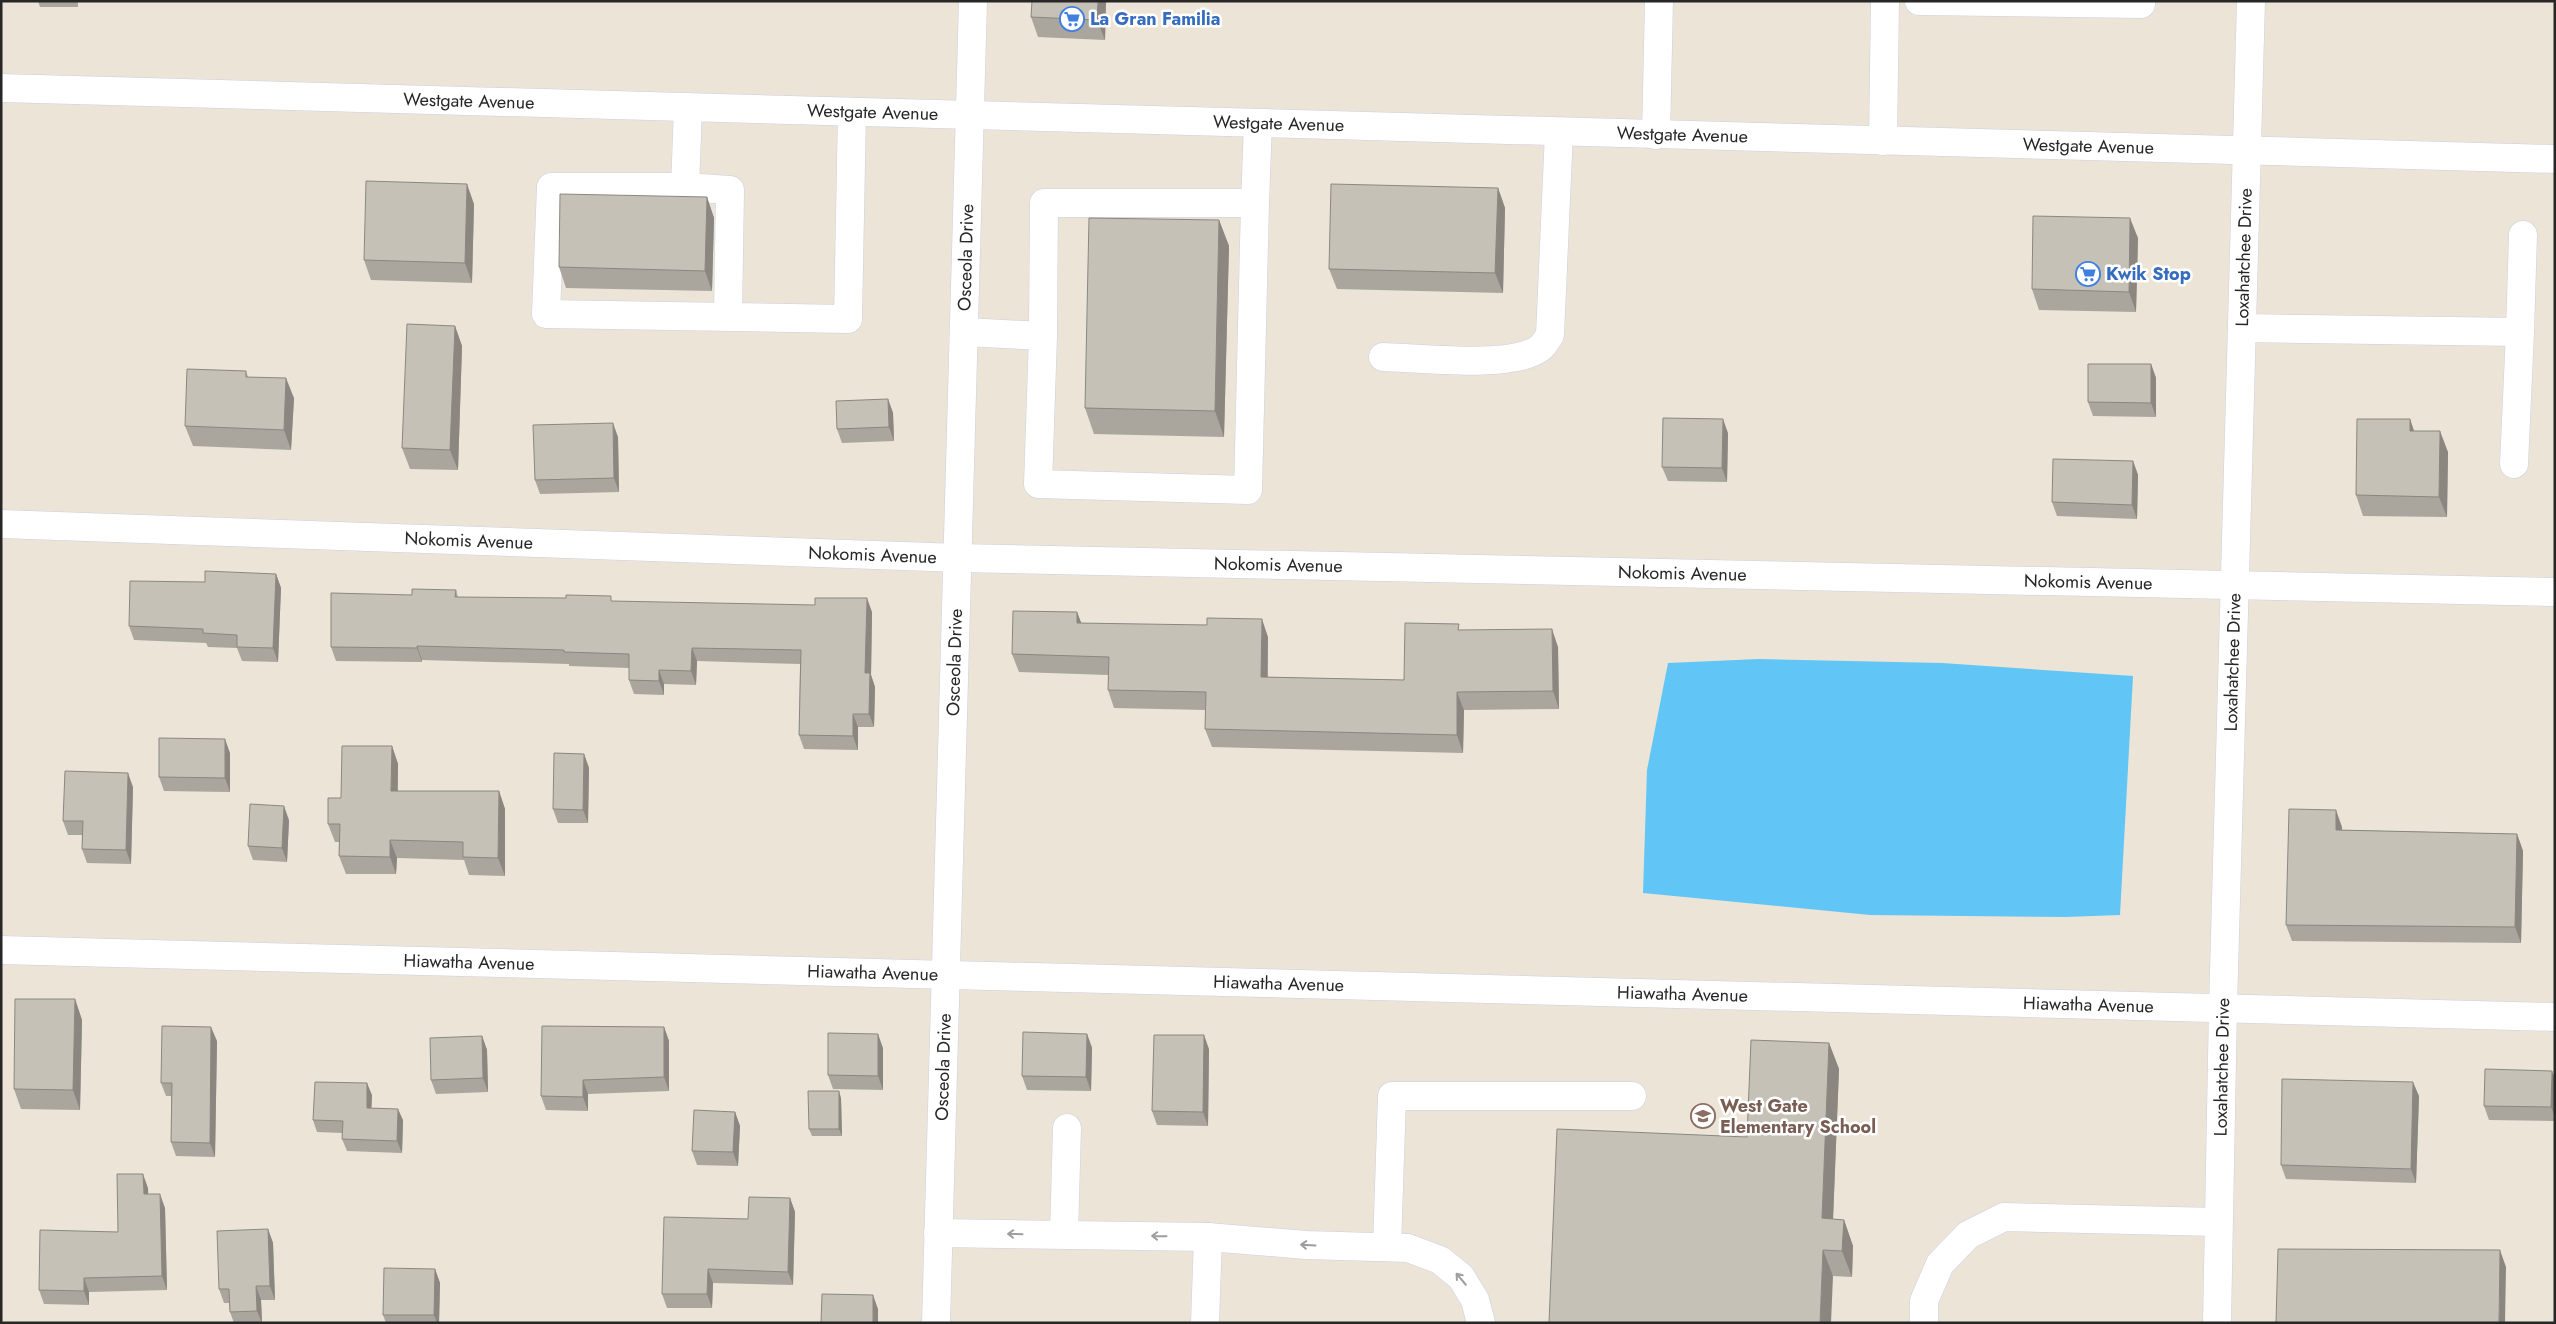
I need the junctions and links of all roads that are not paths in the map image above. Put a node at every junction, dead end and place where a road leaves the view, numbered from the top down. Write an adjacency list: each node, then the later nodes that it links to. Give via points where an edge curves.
1 (973, 1): 10 (street, Osceola Drive)
2 (1659, 1): 13 (street)
3 (1885, 1): 14 (street)
4 (1919, 1): 5 (street, via 2141,4)
5 (2141, 1)
6 (2251, 1): 15 (street, Loxahatchee Drive)
7 (1, 88): 8 (street, Westgate Avenue)
8 (688, 108): 9 (street, Westgate Avenue); 17 (street)
9 (852, 112): 10 (street, Westgate Avenue); 20 (street, via 848,319)
10 (971, 116): 11 (street, Westgate Avenue); 22 (street, Osceola Drive)
11 (1258, 124): 12 (street, Westgate Avenue); 18 (street)
12 (1560, 132): 13 (street, Westgate Avenue); 25 (street, via 1550,335 1541,348 1495,361)
13 (1656, 135): 14 (street, Westgate Avenue)
14 (1883, 141): 15 (street, Westgate Avenue)
15 (2247, 151): 16 (street, Westgate Avenue); 21 (street, Loxahatchee Drive)
16 (2555, 159)
17 (685, 187): 20 (street, via 730,190); 20 (street, via 551,187 546,314)
18 (1255, 203): 24 (street, via 1044,203); 24 (street, via 1248,490 1038,484)
19 (2522, 235): 23 (street)
20 (728, 316)
21 (2242, 328): 23 (street); 29 (street, Loxahatchee Drive)
22 (965, 332): 24 (street); 28 (street, Osceola Drive)
23 (2520, 332): 26 (street)
24 (1043, 336)
25 (1382, 357)
26 (2514, 464)
27 (1, 524): 28 (street, Nokomis Avenue)
28 (959, 558): 29 (street, Nokomis Avenue); 32 (street, Osceola Drive)
29 (2235, 587): 30 (street, Nokomis Avenue); 33 (street, Loxahatchee Drive)
30 (2555, 592)
31 (1, 950): 32 (street, Hiawatha Avenue)
32 (945, 974): 33 (street, Hiawatha Avenue); 38 (street, Osceola Drive)
33 (2223, 1007): 34 (street, Hiawatha Avenue); 37 (street, Loxahatchee Drive)
34 (2555, 1017)
35 (1632, 1096): 41 (street, via 1392,1096)
36 (1068, 1128): 39 (street)
37 (2218, 1222): 45 (street, via 2004,1217 1968,1235 1940,1264 1924,1301); 46 (street, Loxahatchee Drive)
38 (938, 1233): 39 (street, one-way to 38); 42 (street, Osceola Drive)
39 (1064, 1234): 40 (street, one-way to 39)
40 (1208, 1237): 41 (street, one-way to 40, via 1306,1245); 43 (street)
41 (1387, 1247): 44 (street, one-way to 41, via 1475,1300 1466,1284 1440,1260 1408,1248)
42 (936, 1323)
43 (1205, 1323)
44 (1481, 1323)
45 (1924, 1323)
46 (2217, 1323)

